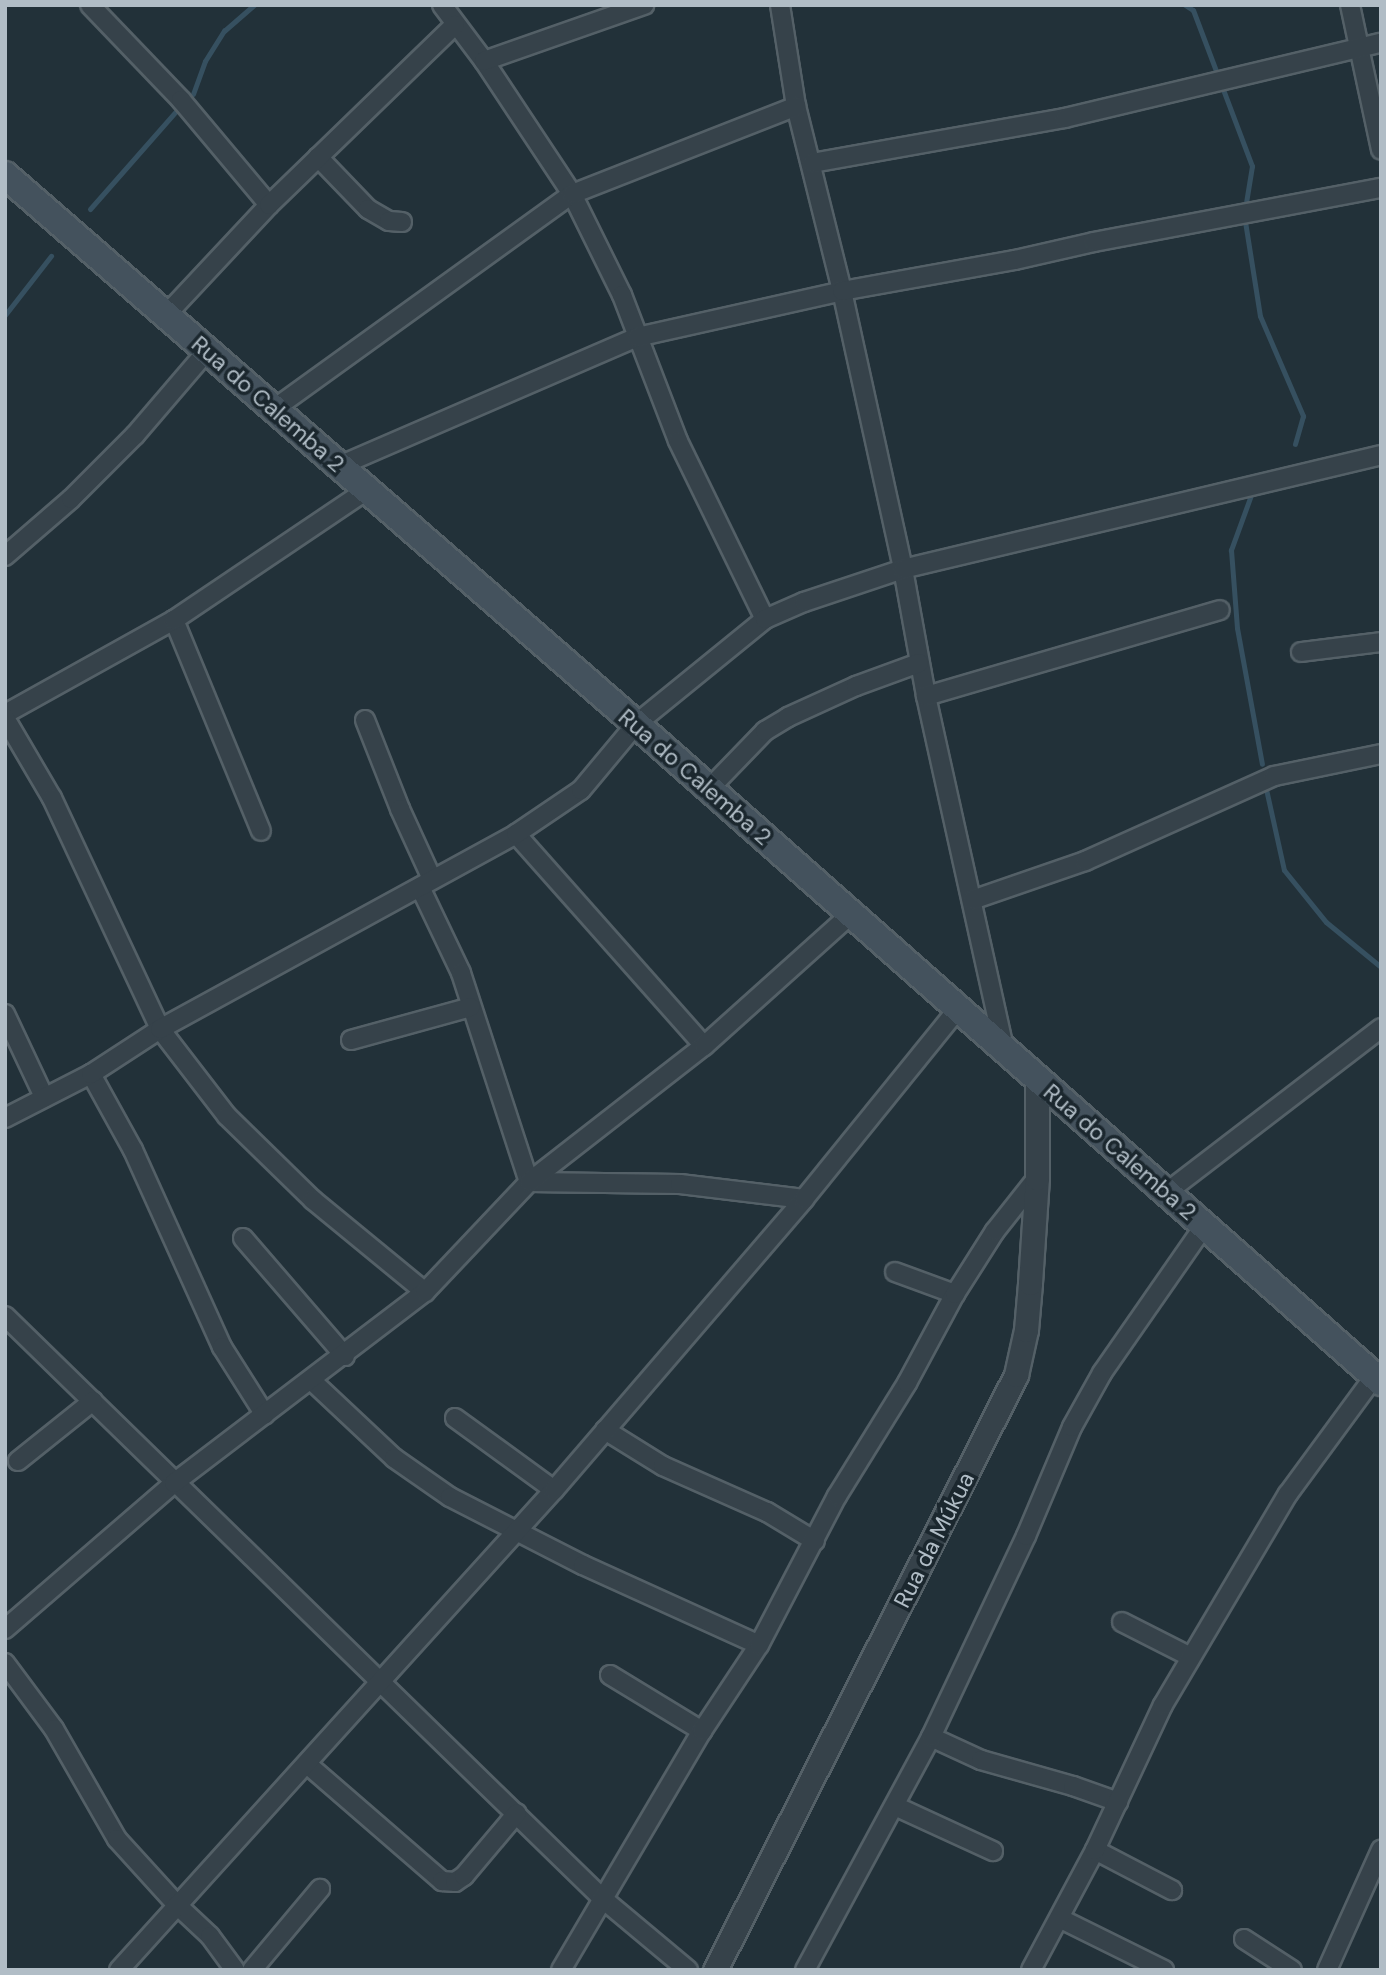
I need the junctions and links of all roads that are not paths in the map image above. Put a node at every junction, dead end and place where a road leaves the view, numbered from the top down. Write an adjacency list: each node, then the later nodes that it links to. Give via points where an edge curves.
1 (90, 5): 17 (street, via 181,100)
2 (442, 5): 6 (street)
3 (644, 5): 9 (street)
4 (780, 5): 10 (street)
5 (1350, 5): 8 (street)
6 (455, 25): 9 (street); 12 (street)
7 (1381, 43): 8 (street)
8 (1358, 49): 11 (street); 13 (street, via 1065,118)
9 (484, 61): 16 (street)
10 (796, 106): 13 (street); 16 (street)
11 (1381, 150)
12 (318, 157): 17 (street); 18 (street, via 369,209)
13 (812, 163): 19 (street)
14 (5, 175): 20 (main road, Rua do Calemba 2)
15 (1381, 188): 19 (street)
16 (572, 194): 21 (street, via 622,295); 23 (street)
17 (269, 205): 20 (street)
18 (402, 222)
19 (842, 291): 21 (street); 28 (street)
20 (166, 316): 22 (main road, Rua do Calemba 2)
21 (637, 337): 25 (street); 30 (street, via 678,440)
22 (207, 351): 23 (main road, Rua do Calemba 2); 27 (street, via 126,444)
23 (274, 409): 25 (main road, Rua do Calemba 2)
24 (1381, 455): 28 (street)
25 (339, 466): 26 (main road, Rua do Calemba 2)
26 (367, 490): 31 (street); 38 (main road, Rua do Calemba 2)
27 (5, 556)
28 (903, 569): 30 (street); 34 (street)
29 (1220, 610): 35 (street)
30 (765, 619): 38 (street)
31 (174, 620): 36 (street); 41 (street)
32 (1381, 642): 33 (street)
33 (1301, 652)
34 (919, 663): 35 (street); 40 (street, via 788,717 765,731)
35 (926, 696): 44 (street)
36 (5, 716): 50 (street, via 52,798)
37 (365, 720): 43 (street)
38 (636, 724): 40 (main road, Rua do Calemba 2); 42 (street, via 581,790)
39 (1381, 754): 44 (street, via 1274,776 1085,861)
40 (709, 789): 45 (main road, Rua do Calemba 2)
41 (261, 831)
42 (516, 834): 43 (street); 52 (street)
43 (426, 883): 46 (street); 50 (street)
44 (972, 900): 53 (street)
45 (851, 915): 47 (main road, Rua do Calemba 2); 52 (street)
46 (471, 1007): 51 (street); 59 (street)
47 (958, 1009): 53 (main road, Rua do Calemba 2); 61 (street)
48 (5, 1014): 56 (street)
49 (1381, 1028): 60 (street)
50 (160, 1029): 54 (street); 65 (street, via 227,1116 313,1200)
51 (351, 1040)
52 (704, 1046): 59 (street)
53 (1004, 1050): 55 (main road, Rua do Calemba 2)
54 (91, 1074): 56 (street); 72 (street, via 133,1150 216,1336)
55 (1037, 1079): 58 (street, Rua da Múkua); 60 (main road, Rua do Calemba 2)
56 (44, 1097): 57 (street)
57 (5, 1118)
58 (1037, 1178): 66 (street, via 995,1231); 107 (street, Rua da Múkua, via 1026,1330 1016,1375)
59 (529, 1182): 61 (street, via 680,1184); 65 (street)
60 (1166, 1193): 62 (main road, Rua do Calemba 2)
61 (804, 1199): 74 (street)
62 (1204, 1226): 69 (main road, Rua do Calemba 2); 88 (street, via 1102,1373 1072,1427)
63 (243, 1238): 68 (street)
64 (895, 1272): 66 (street)
65 (425, 1292): 68 (street)
66 (955, 1294): 79 (street)
67 (5, 1316): 71 (street)
68 (345, 1356): 70 (street)
69 (1378, 1380): 83 (street, via 1288,1494)
70 (311, 1381): 72 (street); 78 (street, via 429,1484)
71 (93, 1401): 75 (street); 76 (street)
72 (265, 1415): 76 (street)
73 (455, 1418): 77 (street)
74 (606, 1430): 77 (street); 79 (street, via 663,1466 767,1512)
75 (18, 1461)
76 (174, 1483): 81 (street); 86 (street)
77 (554, 1490): 78 (street)
78 (514, 1531): 82 (street); 86 (street)
79 (815, 1541): 82 (street)
80 (1122, 1622): 83 (street)
81 (5, 1629)
82 (759, 1645): 87 (street)
83 (1191, 1657): 90 (street)
84 (5, 1664): 99 (street, via 54,1729 117,1839)
85 (610, 1675): 87 (street)
86 (381, 1682): 89 (street); 92 (street)
87 (702, 1731): 98 (street)
88 (932, 1737): 90 (street, via 981,1760); 91 (street)
89 (307, 1764): 92 (street, via 442,1881 455,1882 464,1876); 99 (street)
90 (1118, 1802): 93 (street)
91 (895, 1806): 95 (street); 108 (street)
92 (517, 1813): 98 (street)
93 (1096, 1850): 97 (street); 100 (street)
94 (1381, 1850): 112 (street)
95 (993, 1851)
96 (320, 1889): 104 (street)
97 (1172, 1890)
98 (603, 1899): 105 (street); 106 (street)
99 (177, 1905): 102 (street); 103 (street, via 210,1936)
100 (1061, 1919): 109 (street); 110 (street)
101 (1244, 1939): 111 (street)
102 (119, 1970)
103 (235, 1970)
104 (252, 1970)
105 (561, 1970)
106 (688, 1970)
107 (715, 1970)
108 (804, 1970)
109 (1031, 1970)
110 (1164, 1970)
111 (1292, 1970)
112 (1327, 1970)

